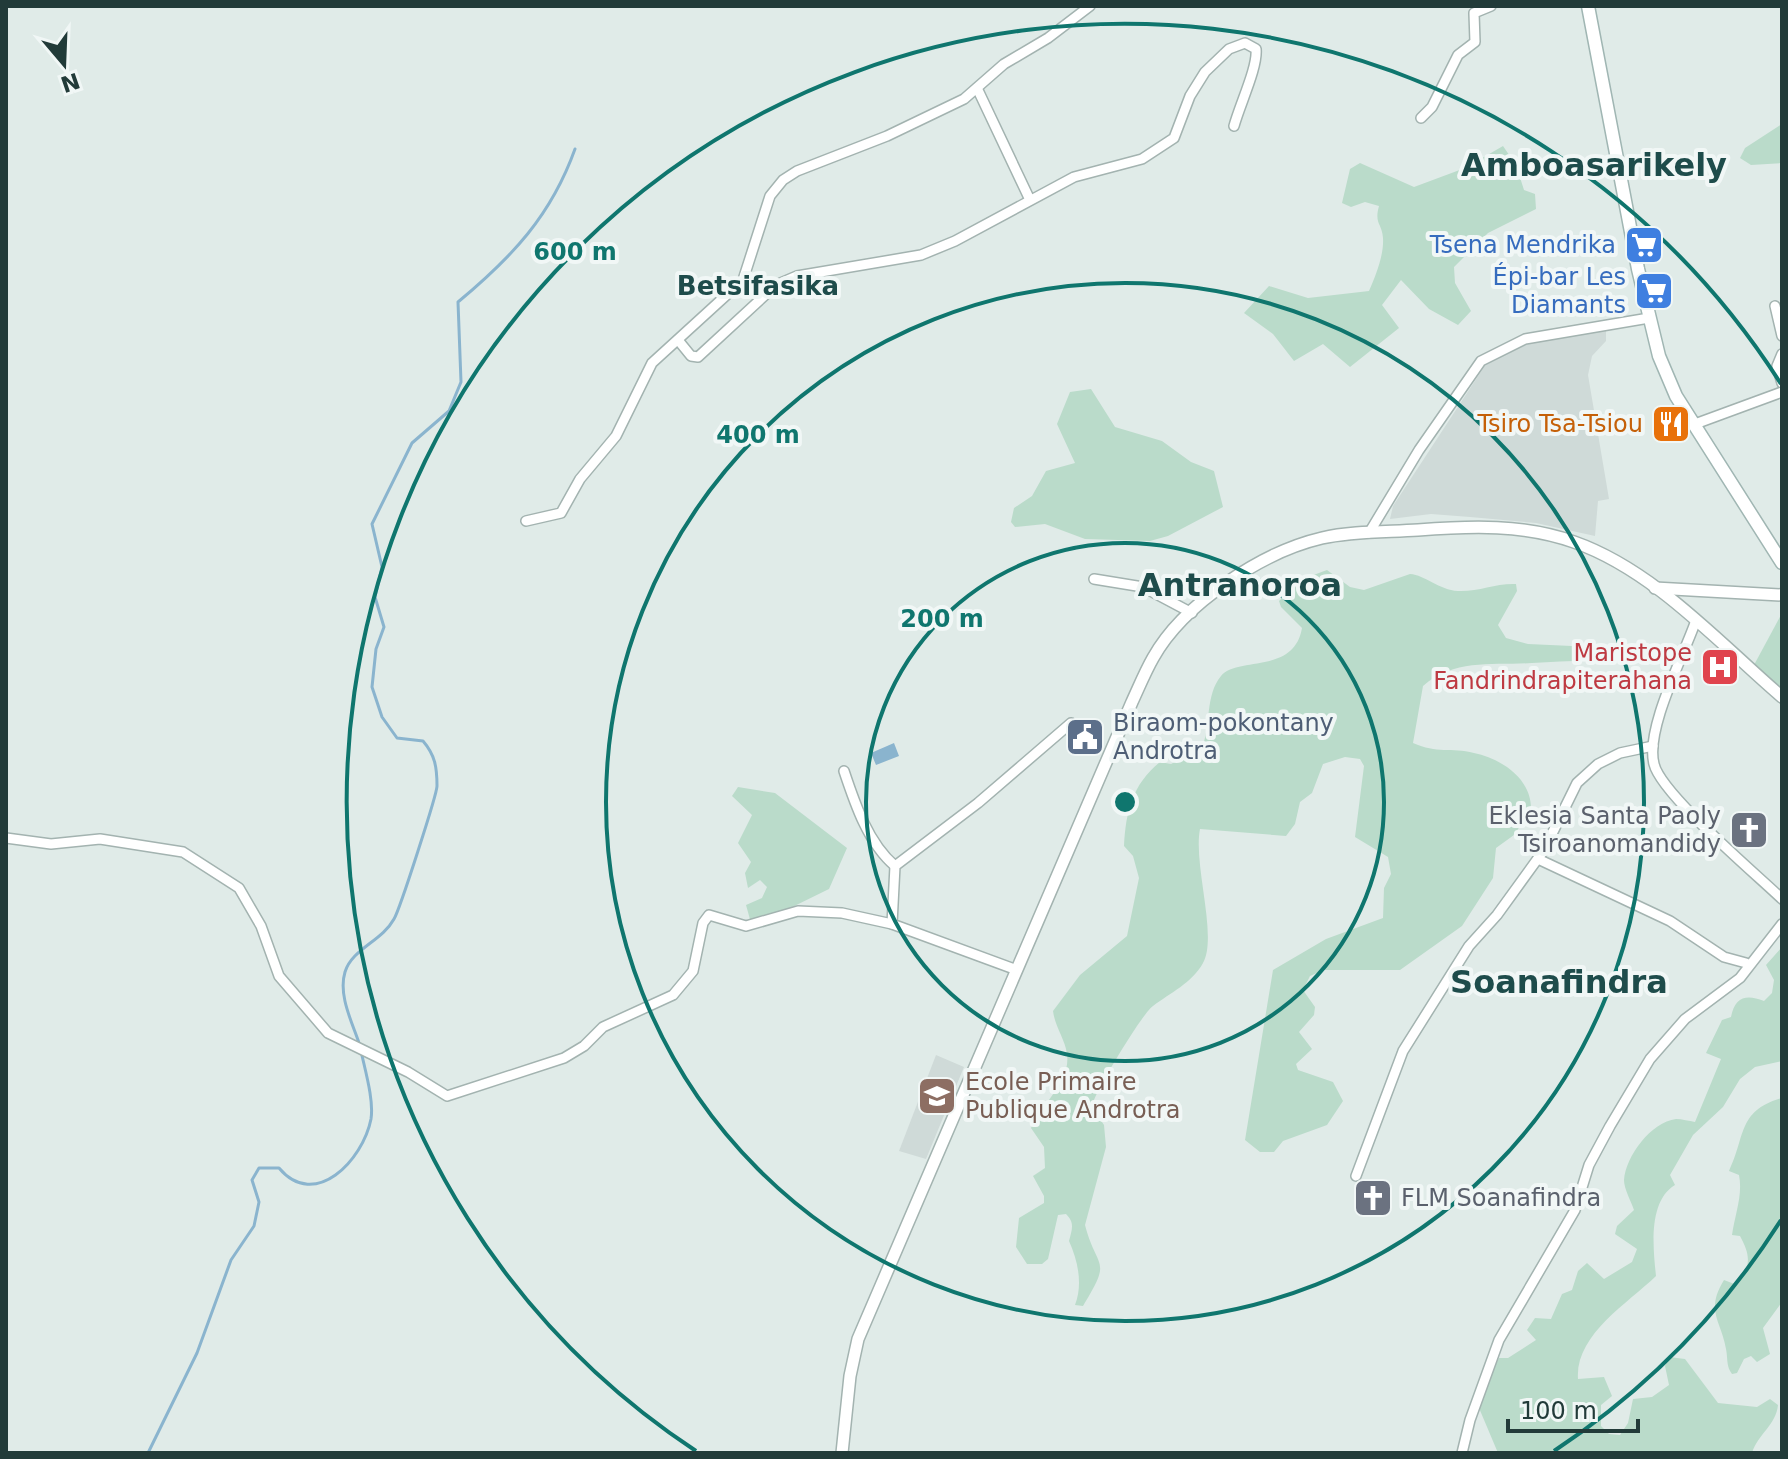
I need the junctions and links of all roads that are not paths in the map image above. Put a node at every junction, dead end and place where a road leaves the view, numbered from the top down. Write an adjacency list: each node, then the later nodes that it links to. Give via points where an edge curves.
1 (1090, 6): 4 (street)
2 (1491, 6): 5 (street, via 1474,13 1475,42 1458,55)
3 (1588, 6): 9 (main road)
4 (977, 88): 7 (street); 11 (street, via 887,136 783,180 770,196 743,280)
5 (1421, 118)
6 (1234, 126): 7 (street, via 1257,63 1256,49 1245,43 1229,49 1205,72 1174,138 1142,159 1074,177)
7 (1030, 200): 11 (street, via 921,255 797,276 776,285 698,357)
8 (1775, 306): 10 (street)
9 (1649, 318): 15 (main road, via 1676,396); 17 (street, via 1525,339 1481,361)
10 (1782, 336)
11 (678, 340): 16 (street, via 652,363 616,436 580,479 561,513)
12 (1782, 354): 13 (street, via 1777,366)
13 (1782, 383)
14 (1782, 392): 15 (street)
15 (1695, 424): 18 (main road)
16 (526, 521)
17 (1369, 533): 20 (street, via 1525,529 1575,542); 22 (street, via 1326,537 1259,560)
18 (1782, 563)
19 (1094, 579): 22 (street, via 1143,587)
20 (1655, 588): 21 (street); 23 (street)
21 (1782, 595)
22 (1192, 613): 35 (street, via 1153,657)
23 (1695, 623): 24 (street); 26 (street)
24 (1782, 697)
25 (1071, 723): 30 (street)
26 (1653, 746): 29 (street, via 1620,753 1577,783); 31 (street, via 1660,778)
27 (844, 771): 30 (street, via 857,809 884,857)
28 (6, 838): 32 (street, via 51,844 100,839 183,852 239,888 261,926 279,976 328,1033 447,1096 564,1058 603,1027 673,995 693,971 709,915 746,926 798,911 842,913)
29 (1538, 859): 34 (street, via 1670,921 1724,957); 36 (street, via 1469,946 1407,1043)
30 (895, 866): 32 (street)
31 (1782, 899)
32 (892, 924): 35 (street)
33 (1782, 924): 38 (street, via 1740,978 1685,1019 1650,1059 1589,1165 1575,1210 1499,1340)
34 (1746, 963)
35 (1017, 970): 37 (street, via 858,1339)
36 (1356, 1176)
37 (842, 1453)
38 (1462, 1453)

